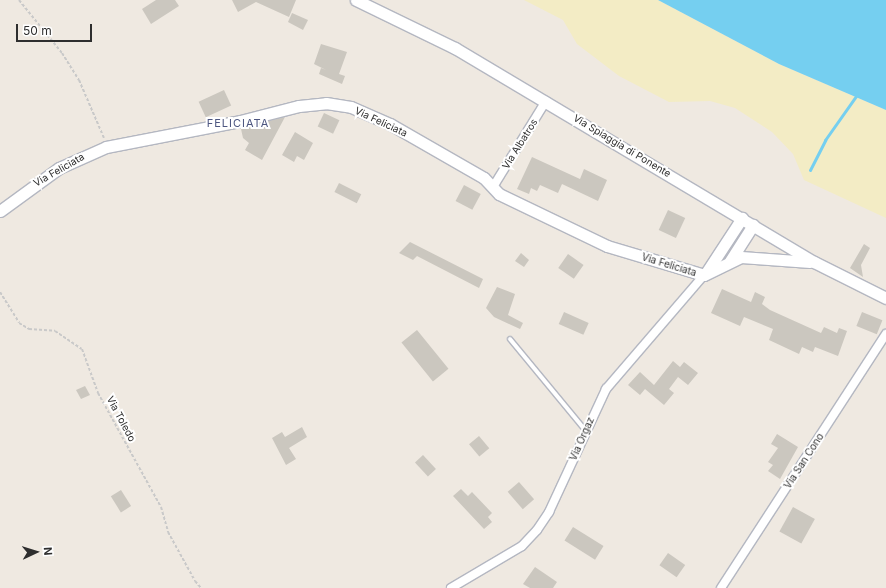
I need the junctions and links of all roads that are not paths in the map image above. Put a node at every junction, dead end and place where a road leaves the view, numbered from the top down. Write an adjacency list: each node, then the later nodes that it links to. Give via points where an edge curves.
1 (356, 0): 2 (street, Via Spiaggia di Ponente, via 455,48)
2 (546, 101): 3 (street, Via Albatros); 5 (street, Via Spiaggia di Ponente)
3 (493, 187): 4 (street, Via Feliciata, via 464,166 390,124 351,107 326,103 299,106 240,121 106,147 59,168); 9 (street, Via Feliciata, via 499,194 536,213 608,246)
4 (0, 211)
5 (742, 218): 6 (street, Via Spiaggia di Ponente); 9 (street)
6 (753, 225): 7 (street); 8 (street, Via Spiaggia di Ponente)
7 (730, 261): 8 (street, via 752,257); 9 (street)
8 (814, 262): 10 (street, Via Spiaggia di Ponente)
9 (704, 275): 13 (street, Via Orgaz, via 606,389)
10 (886, 298)
11 (886, 334): 15 (street, Via San Cono)
12 (510, 339): 13 (lane)
13 (585, 430): 14 (street, Via Orgaz, via 549,512 536,530 522,546)
14 (451, 588)
15 (721, 588)

